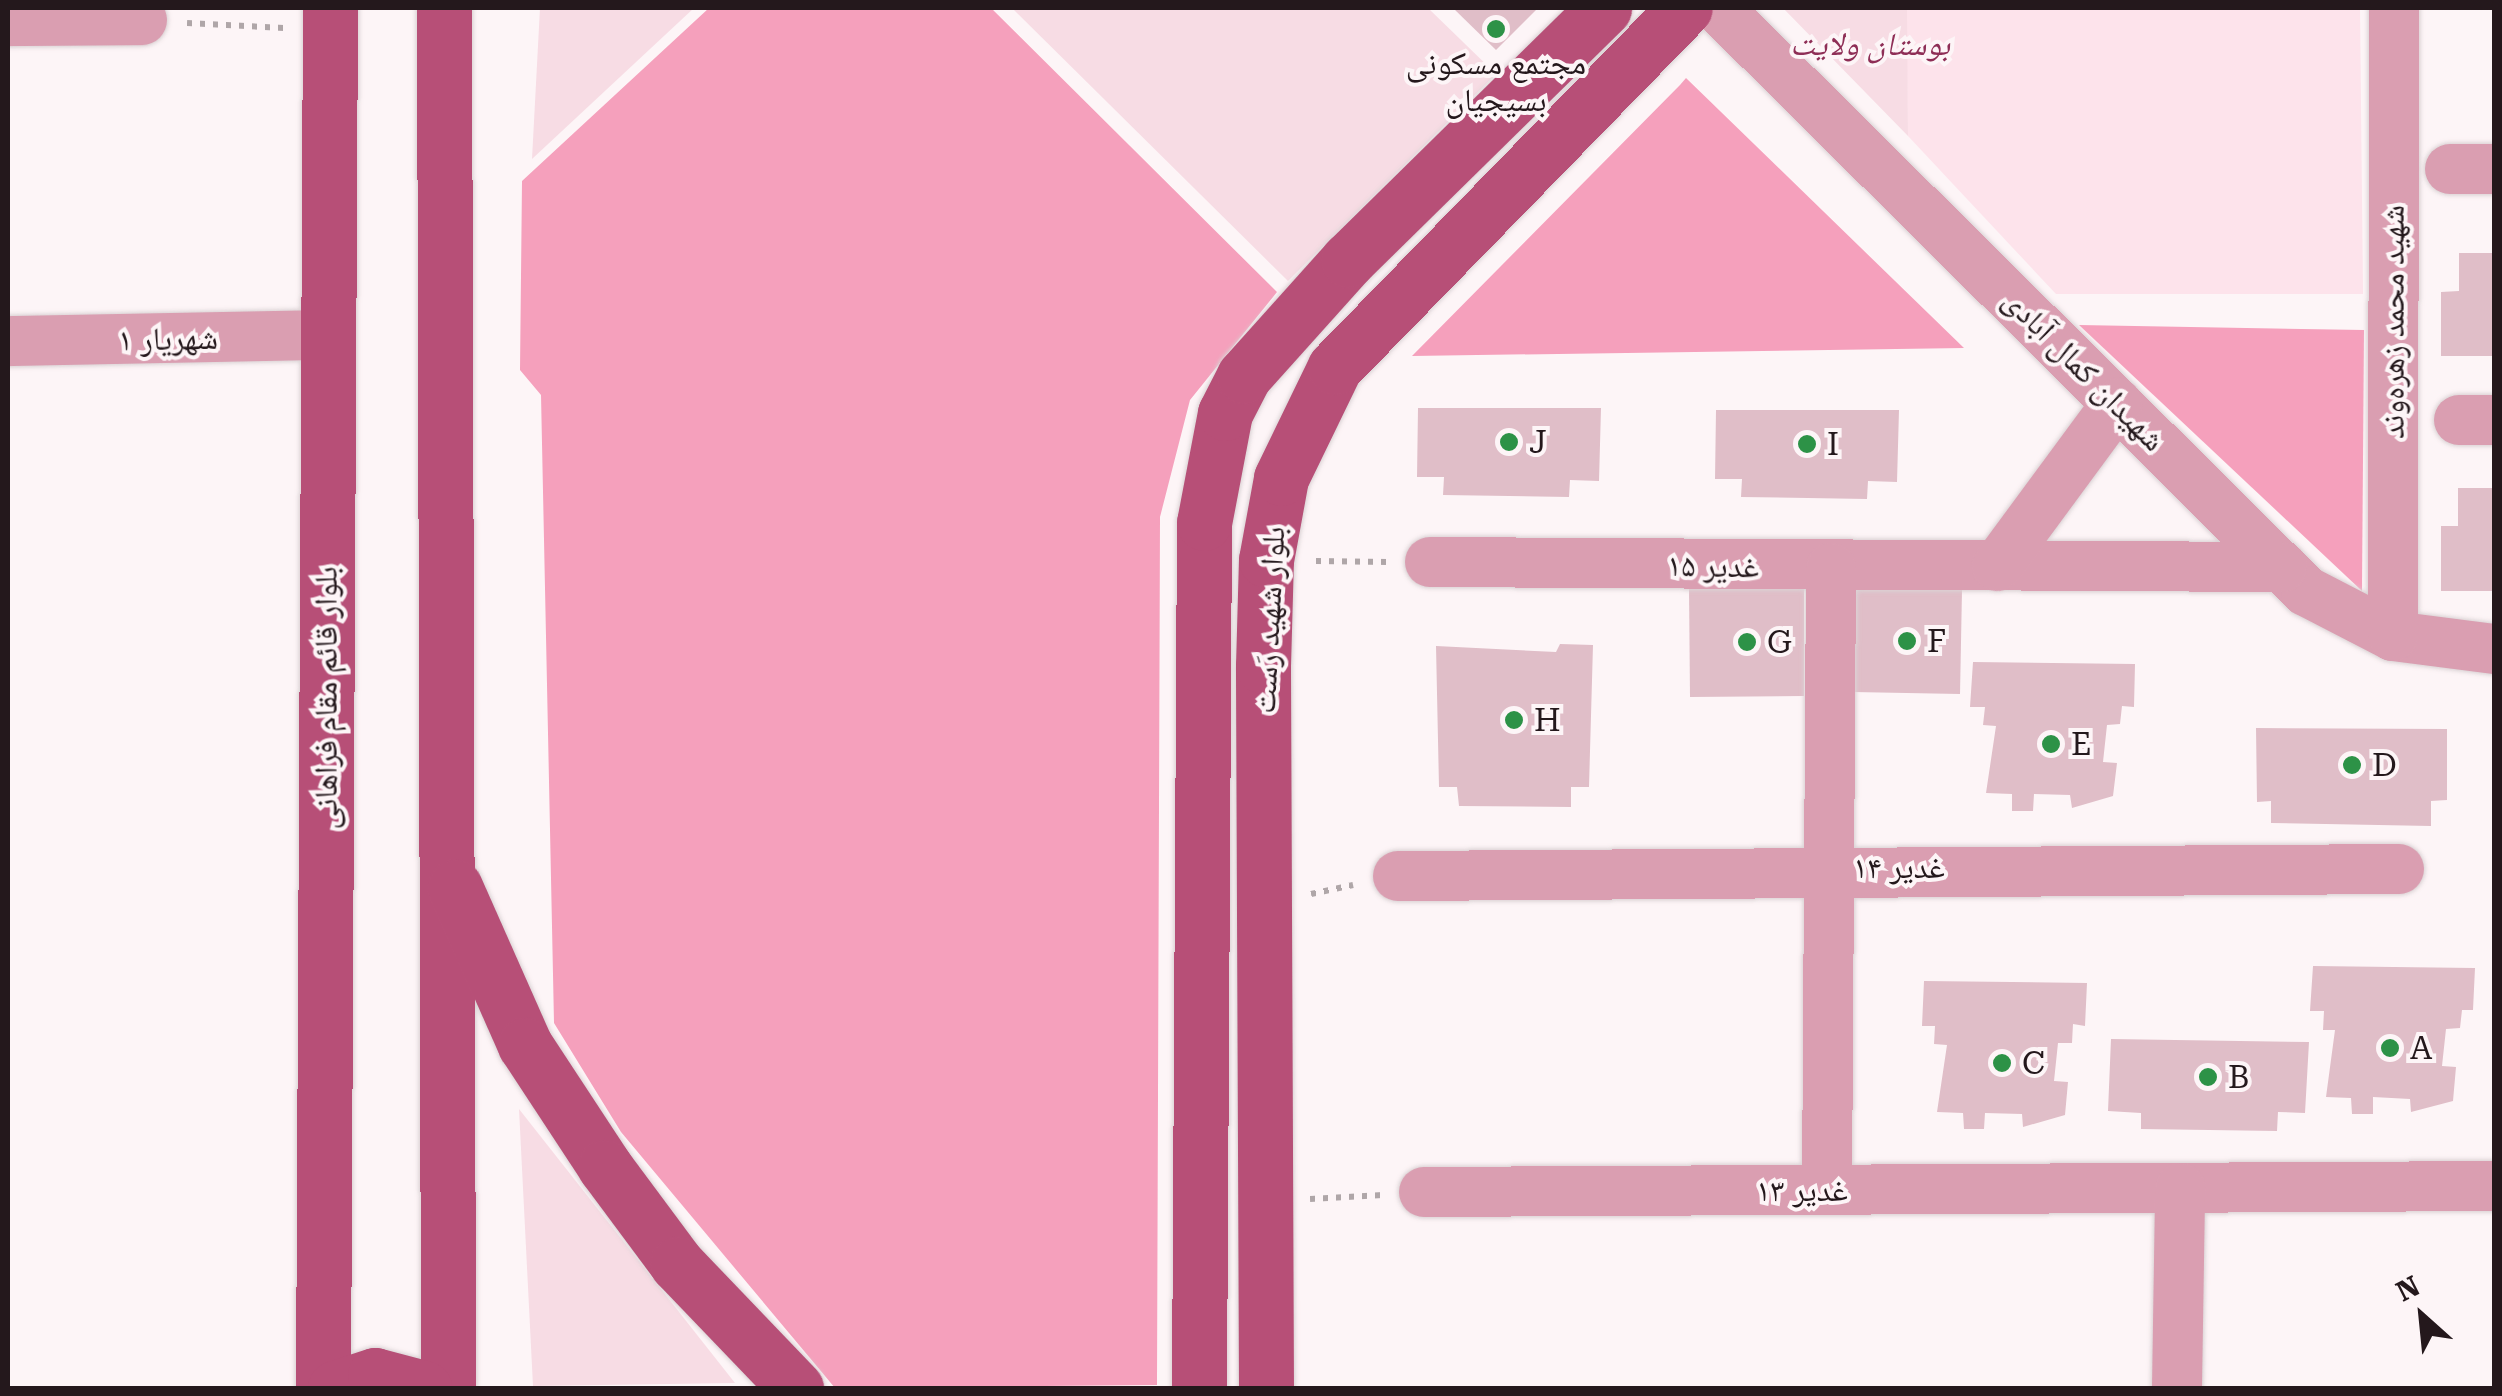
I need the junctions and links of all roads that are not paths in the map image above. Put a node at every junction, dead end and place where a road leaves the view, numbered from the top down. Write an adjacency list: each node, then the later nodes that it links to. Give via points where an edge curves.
1 (444, 8): 21 (main road)
2 (1604, 8): 12 (main road, بلوار شهید رَست, via 1244,376 1225,414)
3 (1685, 8): 13 (main road, بلوار شهید رَست, via 1334,366 1296,442)
4 (1718, 8): 11 (street, شهیدان کمال آبادی)
5 (2394, 8): 18 (street, شهید محمد زهره‌وند)
6 (330, 19): 9 (main road, بلوار قائم مقام فراهانی)
7 (142, 20): 8 (street)
8 (8, 21)
9 (328, 335): 10 (street, شهریار ۱); 28 (main road, بلوار قائم مقام فراهانی)
10 (8, 341)
11 (2116, 403): 15 (street); 16 (street, شهیدان کمال آبادی)
12 (1207, 506): 13 (main road); 33 (main road, بلوار شهید رَست)
13 (1270, 538): 34 (main road, بلوار شهید رَست)
14 (1430, 562): 17 (street, غدیر ۱۵)
15 (1997, 566): 16 (street, غدیر ۱۵); 17 (street, غدیر ۱۵)
16 (2282, 567): 18 (street, شهیدان کمال آبادی, via 2360,626)
17 (1831, 568): 20 (street)
18 (2392, 636): 19 (street, شهیدان کمال آبادی)
19 (2494, 649)
20 (1829, 867): 22 (street, غدیر ۱۴); 23 (street, غدیر ۱۴); 26 (street)
21 (446, 868): 31 (main road); 32 (main road, via 525,1045 604,1166 677,1264)
22 (2399, 869)
23 (1398, 876)
24 (2494, 1186): 25 (street, غدیر ۱۳)
25 (2180, 1188): 26 (street, غدیر ۱۳); 35 (street)
26 (1827, 1190): 27 (street, غدیر ۱۳)
27 (1424, 1192)
28 (322, 1388)
29 (334, 1388): 30 (main road, via 374,1375)
30 (424, 1388)
31 (448, 1388)
32 (796, 1388)
33 (1199, 1388)
34 (1266, 1388)
35 (2176, 1388)

